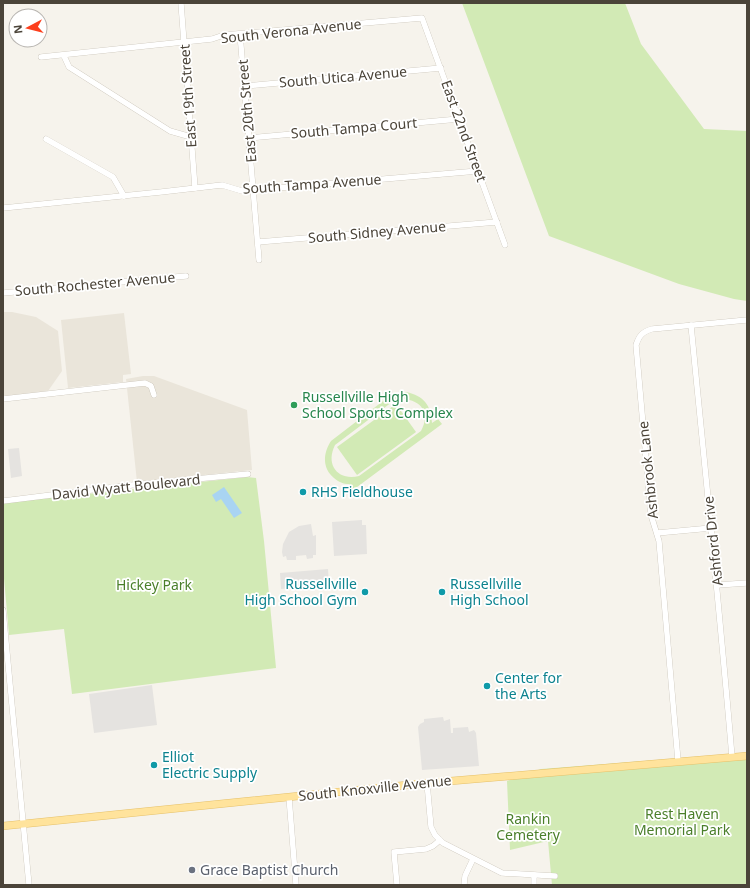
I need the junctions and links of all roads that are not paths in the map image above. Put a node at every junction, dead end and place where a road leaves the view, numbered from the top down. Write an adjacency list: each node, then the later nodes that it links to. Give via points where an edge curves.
1 (181, 3): 4 (street, East 19th Street)
2 (422, 18): 3 (street, South Verona Avenue); 7 (street, East 22nd Street)
3 (240, 34): 4 (street, South Verona Avenue); 8 (street, East 20th Street)
4 (184, 42): 5 (street, South Verona Avenue); 10 (street, East 19th Street)
5 (64, 56): 6 (street, South Verona Avenue); 10 (street, via 69,67 170,131)
6 (41, 57)
7 (440, 68): 8 (street, South Utica Avenue); 9 (street, East 22nd Street)
8 (245, 86): 11 (street, East 20th Street)
9 (459, 119): 11 (street, South Tampa Court); 13 (street, East 22nd Street)
10 (191, 137): 14 (street, East 19th Street)
11 (249, 138): 15 (street, East 20th Street)
12 (46, 139): 16 (street, via 113,177)
13 (478, 171): 15 (street, South Tampa Avenue); 18 (street, East 22nd Street)
14 (195, 188): 15 (street, South Tampa Avenue, via 222,185 242,191); 16 (street, South Tampa Avenue)
15 (254, 190): 19 (street, East 20th Street)
16 (124, 196): 17 (street, South Tampa Avenue)
17 (3, 208)
18 (497, 222): 19 (street, South Sidney Avenue); 20 (street, East 22nd Street)
19 (258, 242): 21 (street, East 20th Street)
20 (505, 245)
21 (260, 260)
22 (186, 276): 23 (street, South Rochester Avenue)
23 (3, 293)
24 (747, 320): 25 (street, Ashbrook Lane)
25 (691, 325): 30 (street, Ashford Drive); 31 (street, Ashbrook Lane, via 646,331 639,336 636,345 651,515)
26 (154, 395): 27 (street, via 151,386 145,383)
27 (3, 399)
28 (248, 474): 29 (street, David Wyatt Boulevard)
29 (3, 501)
30 (711, 528): 31 (street); 33 (street, Ashford Drive)
31 (657, 533): 38 (street, Ashbrook Lane)
32 (747, 583): 33 (street)
33 (718, 585): 37 (street, Ashford Drive)
34 (3, 610): 35 (street)
35 (4, 623): 41 (street)
36 (747, 756): 37 (main road, South Knoxville Avenue)
37 (732, 757): 38 (main road, South Knoxville Avenue)
38 (678, 761): 39 (main road, South Knoxville Avenue)
39 (427, 783): 40 (main road, South Knoxville Avenue); 43 (street, via 431,827)
40 (289, 797): 41 (main road, South Knoxville Avenue); 48 (street)
41 (22, 824): 42 (main road, South Knoxville Avenue); 47 (street)
42 (3, 826)
43 (440, 840): 44 (street); 49 (street, via 426,849 394,852)
44 (473, 859): 45 (street, via 502,872); 50 (street)
45 (534, 875): 46 (street); 51 (street)
46 (555, 876)
47 (29, 885)
48 (296, 885)
49 (397, 885)
50 (464, 885)
51 (534, 885)

